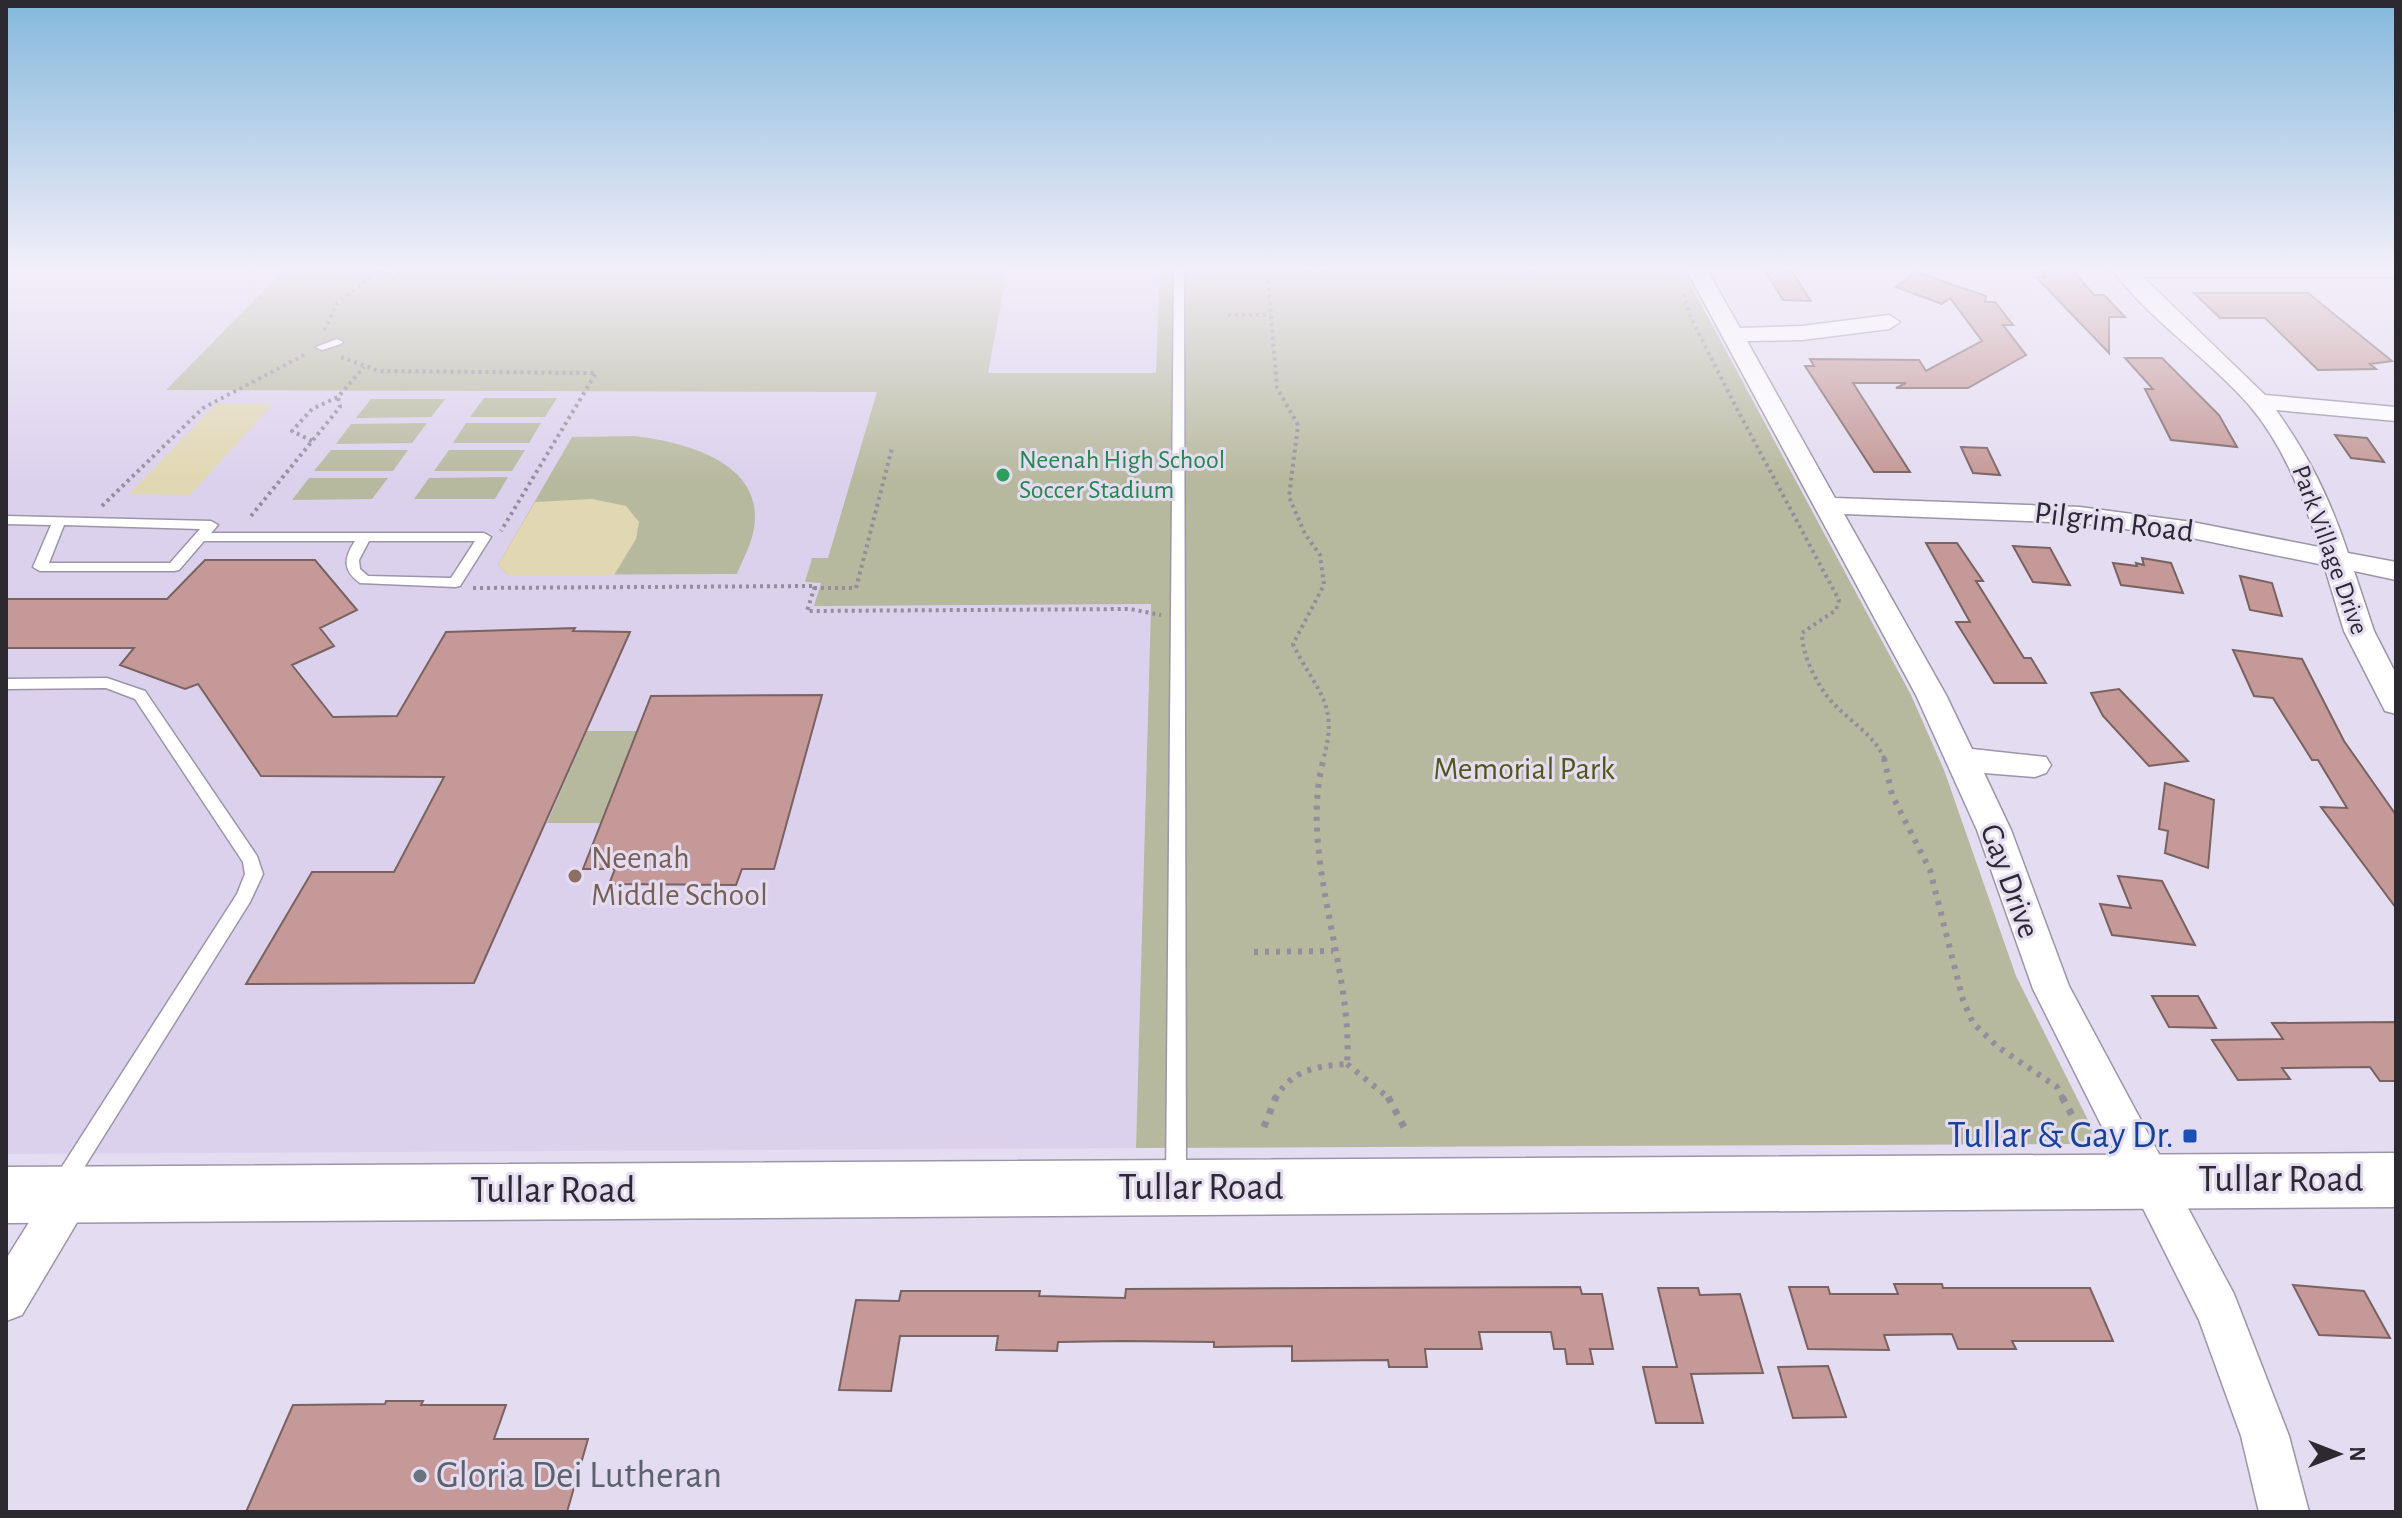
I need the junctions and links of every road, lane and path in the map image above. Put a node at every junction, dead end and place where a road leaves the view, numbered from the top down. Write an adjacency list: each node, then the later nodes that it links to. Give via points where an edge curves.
1 (328, 338): 7 (path)
2 (1179, 338): 28 (lane)
3 (1273, 338): 33 (path, via 1277,388 1298,425 1289,497 1323,565 1321,597 1293,644 1324,697 1331,721 1315,783)
4 (1701, 338): 36 (path, via 1833,583 1839,600 1836,610 1802,633 1802,651 1832,703 1884,756 1892,795 1930,870 1973,1023 2057,1087)
5 (1735, 338): 16 (street, Gay Drive)
6 (2193, 338): 12 (street, Park Village Drive)
7 (329, 345): 8 (path); 20 (path, via 203,408)
8 (364, 367): 10 (path, via 388,372); 11 (path)
9 (601, 368): 10 (path)
10 (596, 373): 21 (path)
11 (338, 397): 14 (path, via 340,407); 14 (path, via 312,409 292,431)
12 (2258, 401): 13 (street); 24 (street, Park Village Drive, via 2295,454)
13 (2396, 414)
14 (312, 441): 17 (path)
15 (892, 448): 27 (path, via 856,588)
16 (1829, 506): 24 (street, Pilgrim Road, via 2077,514); 31 (street, Gay Drive)
17 (251, 516)
18 (6, 520): 19 (lane)
19 (58, 524): 20 (lane); 22 (lane, via 40,567 174,567)
20 (84, 524): 22 (lane, via 211,525)
21 (499, 534)
22 (200, 537): 23 (lane)
23 (365, 537): 26 (lane, via 351,565 365,580); 26 (lane, via 484,537)
24 (2337, 559): 25 (street, Pilgrim Road); 30 (street, Park Village Drive, via 2359,631)
25 (2396, 571)
26 (455, 583): 27 (path, via 473,588)
27 (814, 588): 28 (path, via 807,611 1130,609)
28 (1178, 615): 41 (lane)
29 (6, 684): 42 (lane, via 107,683 140,695 251,861 254,874 244,897)
30 (2396, 703)
31 (1963, 760): 32 (street); 39 (street, Gay Drive, via 2052,989)
32 (2035, 765)
33 (1333, 951): 34 (path); 35 (path, via 1349,1038)
34 (1254, 952)
35 (1347, 1064): 37 (path, via 1305,1069 1281,1083); 38 (path, via 1388,1092)
36 (2077, 1124)
37 (1264, 1127)
38 (1404, 1127)
39 (2148, 1180): 40 (main road, Tullar Road); 41 (main road, Tullar Road); 44 (street, Gay Drive, via 2218,1310 2243,1370)
40 (2396, 1180)
41 (1176, 1188): 42 (main road, Tullar Road)
42 (44, 1195): 43 (street)
43 (6, 1299)
44 (2284, 1512)

